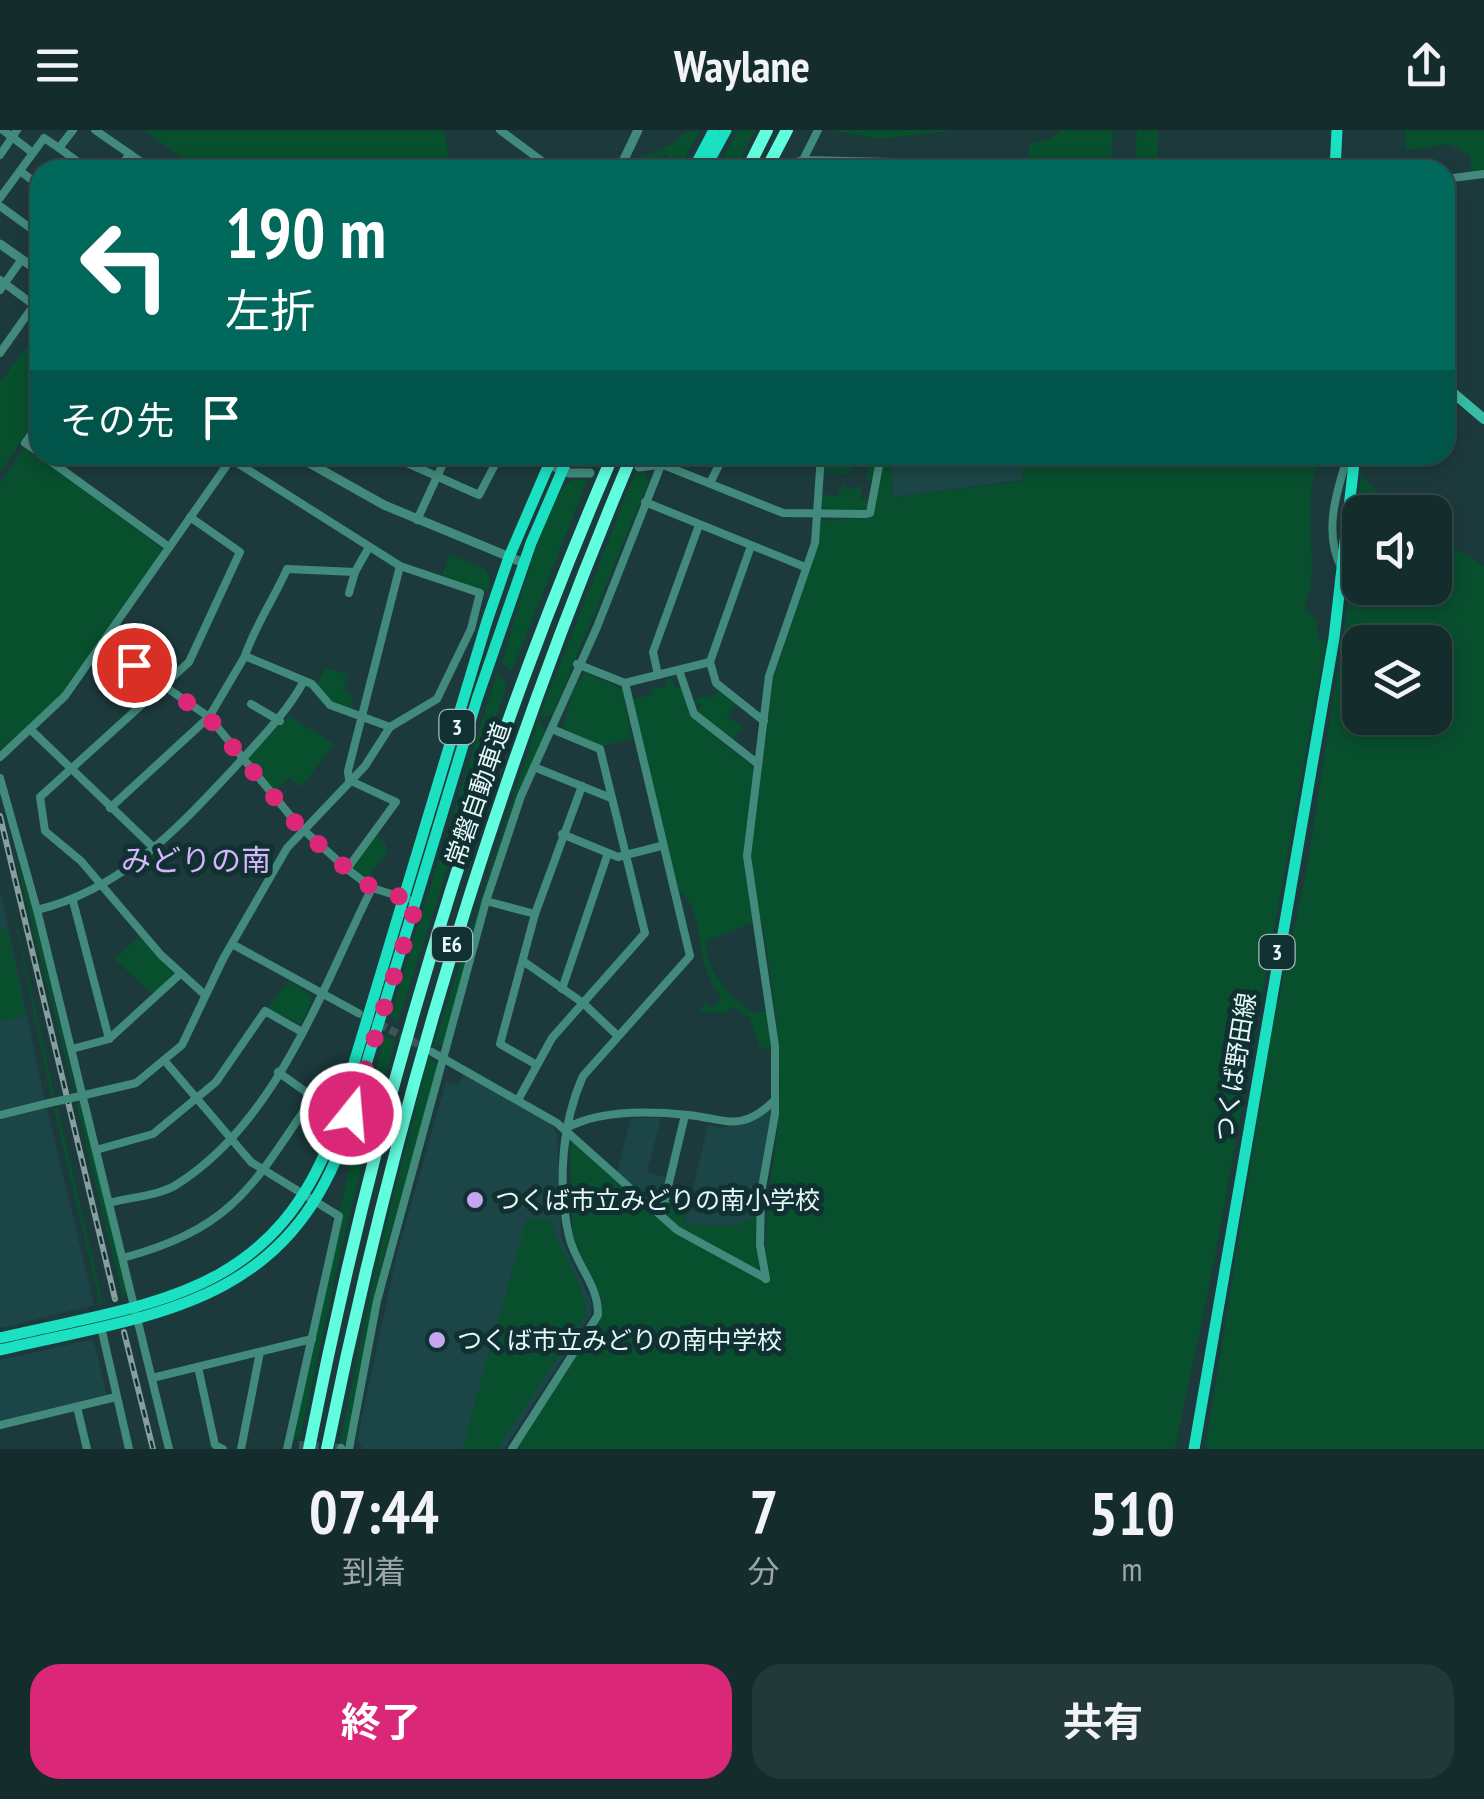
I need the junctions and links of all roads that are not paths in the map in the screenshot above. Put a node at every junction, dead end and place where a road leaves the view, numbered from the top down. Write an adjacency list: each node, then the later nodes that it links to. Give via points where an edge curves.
1 (4, 130): 12 (street)
2 (73, 130): 13 (street)
3 (96, 130): 15 (street)
4 (500, 130): 20 (street)
5 (638, 130): 21 (street)
6 (714, 130): 22 (main road)
7 (726, 130): 23 (main road)
8 (767, 130): 24 (highway)
9 (787, 130): 25 (highway)
10 (818, 130): 26 (street)
11 (1338, 130): 27 (main road)
12 (15, 134): 14 (street); 16 (street)
13 (59, 148): 14 (street, via 44,138); 17 (street)
14 (33, 152): 28 (street)
15 (130, 154): 18 (street); 19 (street)
16 (0, 155)
17 (75, 160)
18 (126, 160)
19 (139, 160)
20 (540, 160)
21 (624, 160)
22 (698, 160)
23 (710, 160)
24 (752, 160)
25 (771, 160)
26 (802, 160)
27 (1340, 160)
28 (20, 170): 30 (street); 32 (street)
29 (1484, 174): 31 (street)
30 (30, 178)
31 (1455, 178)
32 (0, 202): 33 (street)
33 (30, 227)
34 (0, 244): 35 (street)
35 (22, 259): 36 (street); 37 (street)
36 (30, 265)
37 (2, 284): 38 (street)
38 (30, 302)
39 (30, 311): 40 (street)
40 (0, 353)
41 (1455, 394): 42 (main road)
42 (1484, 418)
43 (56, 465): 73 (street)
44 (226, 465): 69 (street)
45 (244, 465): 74 (street)
46 (314, 465): 70 (street)
47 (409, 465): 64 (street)
48 (442, 465): 64 (street)
49 (495, 465): 64 (street, via 479,495)
50 (549, 465): 75 (main road, 3)
51 (556, 465): 62 (street)
52 (565, 465): 62 (main road, 3)
53 (609, 465): 170 (highway, 常磐自動車道 / E6, via 534,649 432,943)
54 (633, 465): 176 (highway, 常磐自動車道 / E6, via 526,721 449,952 377,1216)
55 (661, 465): 67 (street)
56 (673, 465): 65 (street)
57 (719, 465): 65 (street)
58 (821, 465): 68 (street)
59 (879, 465): 68 (street, via 870,513)
60 (1345, 465): 79 (street, via 1333,512)
61 (1354, 465): 66 (main road, つくば野田線 / 3)
62 (562, 470): 63 (street); 76 (main road, 3)
63 (590, 473)
64 (436, 478): 70 (street)
65 (710, 483): 68 (street, via 784,513)
66 (1350, 495)
67 (645, 502): 71 (street); 85 (street)
68 (819, 514): 78 (street)
69 (190, 517): 73 (street); 90 (street, via 240,552 189,662)
70 (417, 520): 75 (street)
71 (699, 524): 72 (street); 87 (street, via 653,652)
72 (751, 546): 78 (street); 84 (street)
73 (169, 547): 82 (street)
74 (369, 547): 77 (street); 80 (street)
75 (509, 557): 76 (street); 93 (main road, 3)
76 (524, 563): 122 (main road, 3)
77 (400, 566): 91 (street, via 480,594); 95 (street)
78 (806, 567): 97 (street, via 770,676)
79 (1342, 568): 179 (main road, つくば野田線 / 3)
80 (355, 572): 81 (street); 83 (street, via 287,569)
81 (349, 593)
82 (102, 642): 90 (street); 98 (street, via 65,696)
83 (245, 656): 88 (street); 94 (street)
84 (710, 662): 86 (street); 97 (street, via 716,684)
85 (578, 664): 89 (street); 100 (street)
86 (679, 670): 87 (street); 103 (street, via 694,714)
87 (658, 675): 89 (street)
88 (304, 681): 95 (street, via 330,706); 96 (street)
89 (625, 683): 115 (street)
90 (163, 685): 94 (street); 105 (street)
91 (437, 699): 93 (street); 99 (street)
92 (251, 704): 96 (street)
93 (463, 707): 122 (main road, 3)
94 (208, 717): 102 (street); 112 (street)
95 (358, 718): 99 (street); 107 (street)
96 (280, 721): 102 (street)
97 (764, 721): 103 (street)
98 (30, 728): 101 (street); 105 (street)
99 (390, 728): 107 (street)
100 (552, 729): 104 (street); 109 (street, via 600,749)
101 (0, 757)
102 (242, 758): 113 (street); 116 (street)
103 (758, 764): 146 (street, via 748,856 771,1010)
104 (534, 767): 108 (street); 124 (street)
105 (69, 771): 112 (street); 120 (street, via 40,797 45,831)
106 (0, 778): 125 (street)
107 (349, 780): 110 (street); 113 (street)
108 (582, 786): 109 (street); 114 (street)
109 (612, 798): 118 (street)
110 (396, 802): 111 (street); 119 (street)
111 (406, 807)
112 (110, 808): 116 (street)
113 (302, 829): 119 (street); 127 (street)
114 (562, 834): 117 (street); 126 (street)
115 (661, 846): 118 (street); 136 (street, via 690,956)
116 (155, 849): 120 (street)
117 (608, 853): 118 (street); 130 (street)
118 (626, 855): 133 (street, via 645,934)
119 (347, 869): 121 (street)
120 (103, 885): 123 (street); 129 (street)
121 (372, 888): 122 (street); 131 (street)
122 (411, 900): 154 (main road, 3)
123 (74, 901): 125 (street); 137 (street)
124 (486, 901): 126 (street); 140 (street)
125 (37, 910): 138 (street)
126 (535, 914): 128 (street)
127 (232, 944): 131 (street); 132 (street)
128 (523, 961): 130 (street); 142 (street, via 500,1044)
129 (180, 975): 132 (street); 137 (street)
130 (562, 989): 133 (street)
131 (320, 993): 134 (street); 135 (street)
132 (205, 995): 141 (street, via 182,1046)
133 (584, 1004): 136 (street); 142 (street)
134 (358, 1013)
135 (302, 1032): 143 (street); 145 (street, via 265,1011 216,1082)
136 (618, 1036): 150 (street, via 583,1076)
137 (109, 1039): 138 (street)
138 (72, 1049): 144 (street)
139 (432, 1052): 140 (street)
140 (445, 1059): 147 (street); 177 (street, via 377,1301)
141 (164, 1060): 144 (street, via 136,1083); 145 (street)
142 (537, 1065): 147 (street)
143 (278, 1072): 151 (street); 153 (street, via 314,1097)
144 (80, 1096): 148 (street, bridge); 152 (street)
145 (197, 1098): 151 (street); 152 (street, via 153,1134)
146 (776, 1099): 149 (street, via 736,1123); 156 (street, via 762,1193 766,1279 677,1230)
147 (518, 1100): 150 (street)
148 (0, 1115)
149 (685, 1115): 150 (street, via 609,1115); 156 (street)
150 (565, 1129): 156 (street); 178 (street, via 569,1236 598,1315)
151 (232, 1139): 153 (street); 155 (street, via 173,1188)
152 (96, 1150): 155 (street)
153 (264, 1170): 154 (street); 157 (street, via 202,1231)
154 (311, 1197): 158 (main road, 3, via 283,1244 237,1281 196,1301); 161 (street, via 340,1216)
155 (109, 1203): 157 (street)
156 (662, 1212)
157 (123, 1258): 158 (street)
158 (136, 1312): 159 (main road, 3); 160 (main road, 3); 165 (street)
159 (101, 1327): 162 (main road, 3); 166 (street)
160 (0, 1338)
161 (312, 1339): 163 (street); 169 (street)
162 (0, 1350)
163 (260, 1352): 164 (street); 175 (street)
164 (198, 1367): 165 (street); 174 (street, via 215,1445)
165 (152, 1378): 173 (street)
166 (116, 1397): 167 (street); 172 (street)
167 (77, 1406): 168 (street); 171 (street)
168 (0, 1425)
169 (287, 1447): 170 (street)
170 (304, 1447)
171 (87, 1449)
172 (129, 1449)
173 (169, 1449)
174 (223, 1449)
175 (241, 1449)
176 (327, 1449)
177 (344, 1449)
178 (512, 1449)
179 (1194, 1449)

